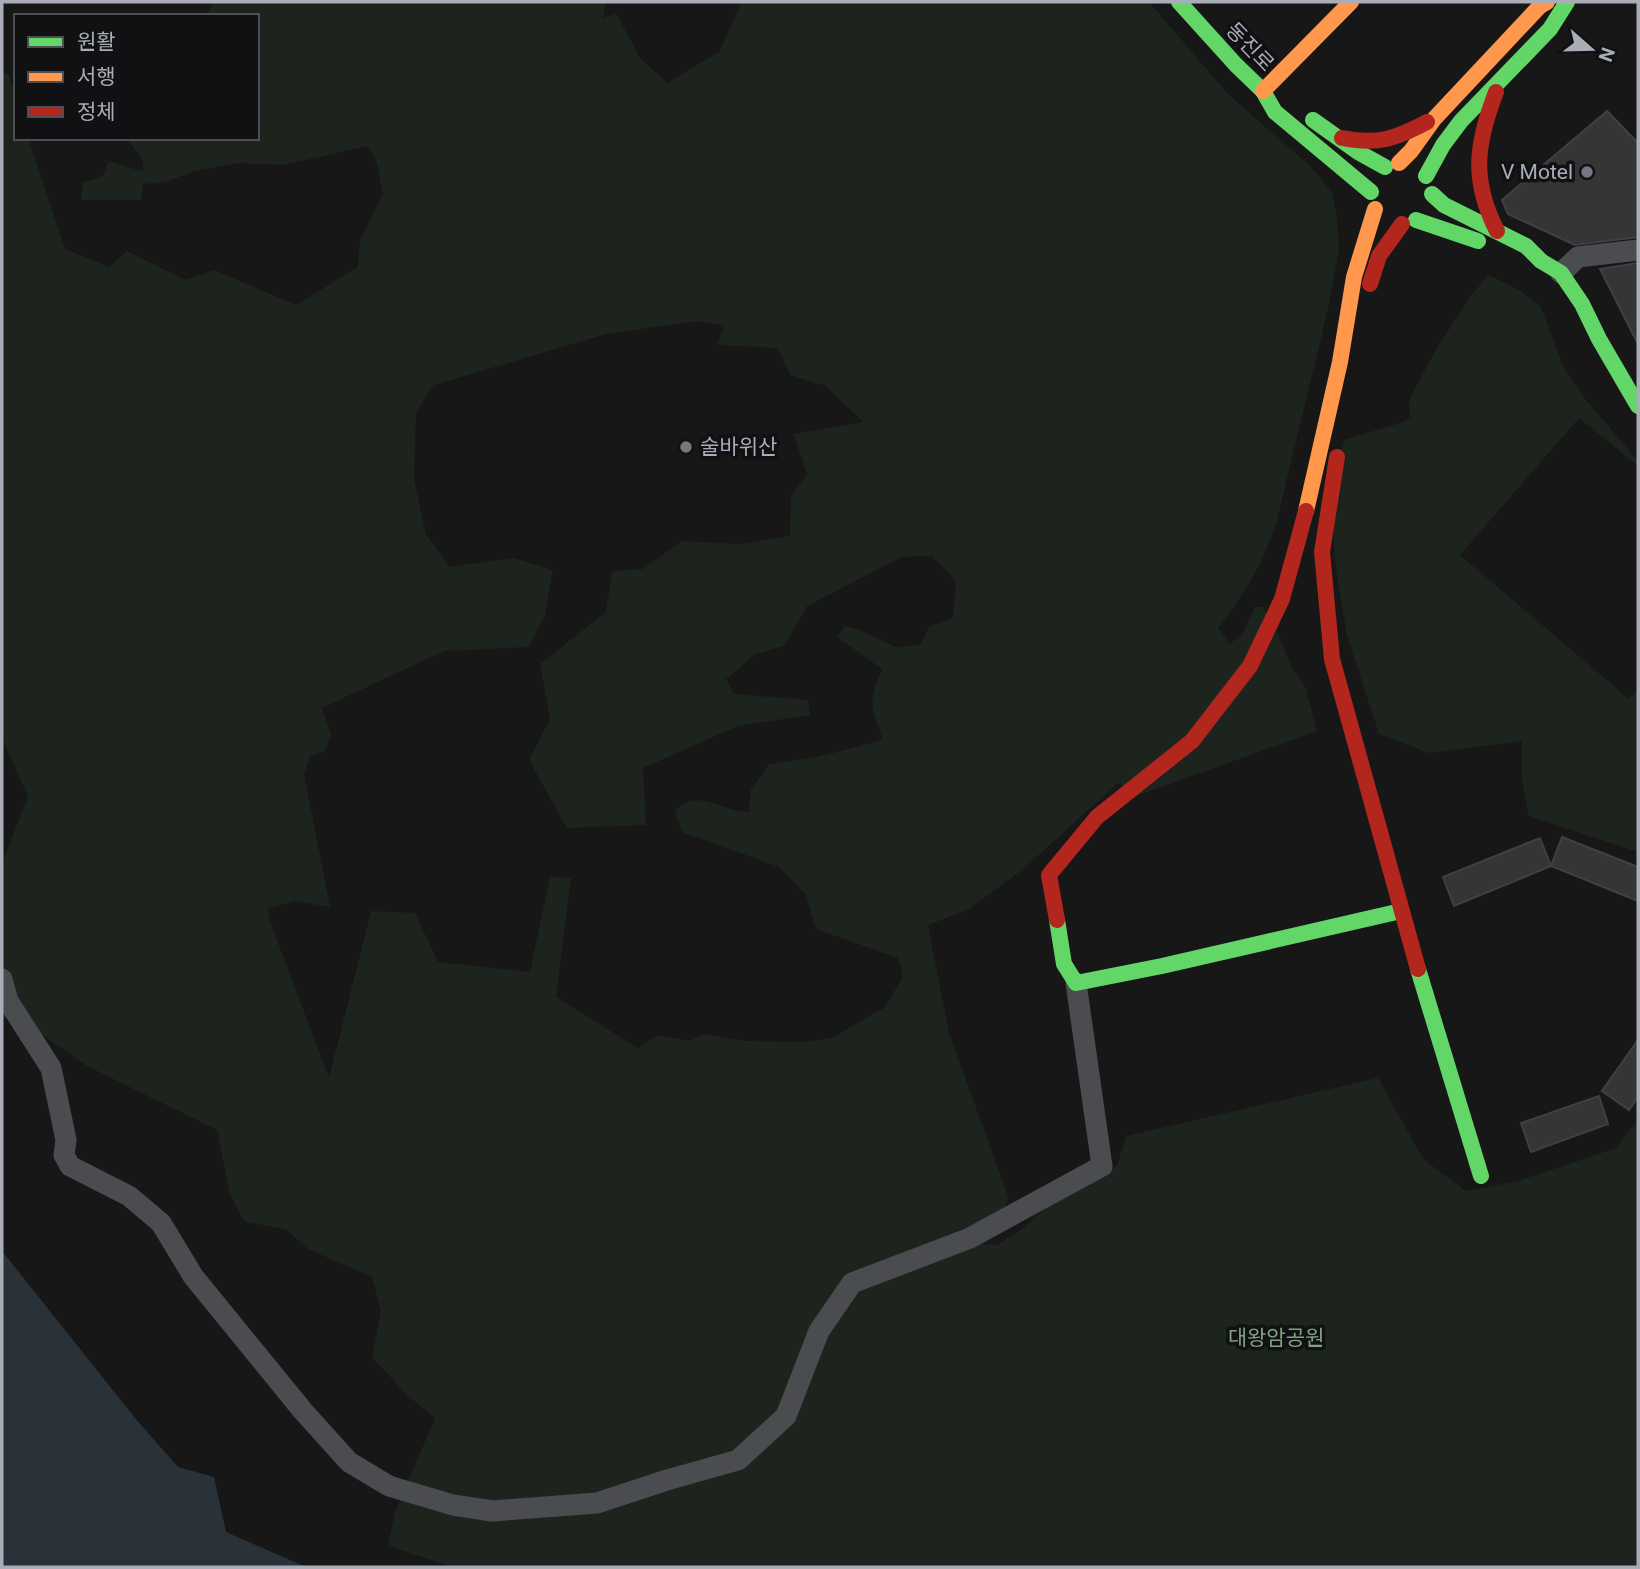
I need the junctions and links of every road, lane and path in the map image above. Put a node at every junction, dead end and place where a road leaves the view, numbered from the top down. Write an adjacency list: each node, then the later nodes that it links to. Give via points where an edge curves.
1 (1179, 2): 6 (street, 동진로, via 1248,77)
2 (1351, 2): 6 (street)
3 (1548, 2): 7 (street)
4 (1567, 2): 5 (street, via 1550,29)
5 (1502, 77): 10 (street, via 1461,121); 15 (street, via 1478,154 1479,189)
6 (1266, 88): 8 (street); 11 (street, via 1275,112)
7 (1434, 119): 8 (street, via 1385,142); 9 (street, via 1411,151)
8 (1332, 135): 9 (street)
9 (1392, 165): 10 (street, via 1412,165); 11 (street, via 1375,178)
10 (1426, 176): 12 (street)
11 (1371, 192): 13 (street)
12 (1432, 194): 14 (street, via 1426,212); 15 (street, via 1444,205)
13 (1375, 209): 14 (street, via 1384,219); 28 (street, via 1354,277 1337,375 1292,563 1282,599 1250,666 1192,741 1097,817 1049,875 1064,964)
14 (1409, 222): 17 (street); 21 (street, via 1385,246)
15 (1497, 231): 20 (street, via 1527,246)
16 (1428, 240): 17 (street)
17 (1480, 242): 20 (street, via 1522,259)
18 (1406, 245): 21 (street)
19 (1638, 250): 22 (street, via 1578,257)
20 (1541, 261): 22 (street)
21 (1373, 272): 24 (street)
22 (1561, 273): 23 (street)
23 (1638, 406)
24 (1343, 419)
25 (1339, 446): 26 (street, via 1322,552 1332,660)
26 (1401, 911): 28 (street); 29 (street)
27 (2, 979): 28 (street, via 8,1001 51,1068 66,1140 64,1155 70,1166 129,1196 161,1223 193,1276 349,1462 389,1486 492,1511 597,1503 738,1460 786,1416 819,1331 852,1283 970,1238 1102,1166)
28 (1076, 983)
29 (1481, 1176)

